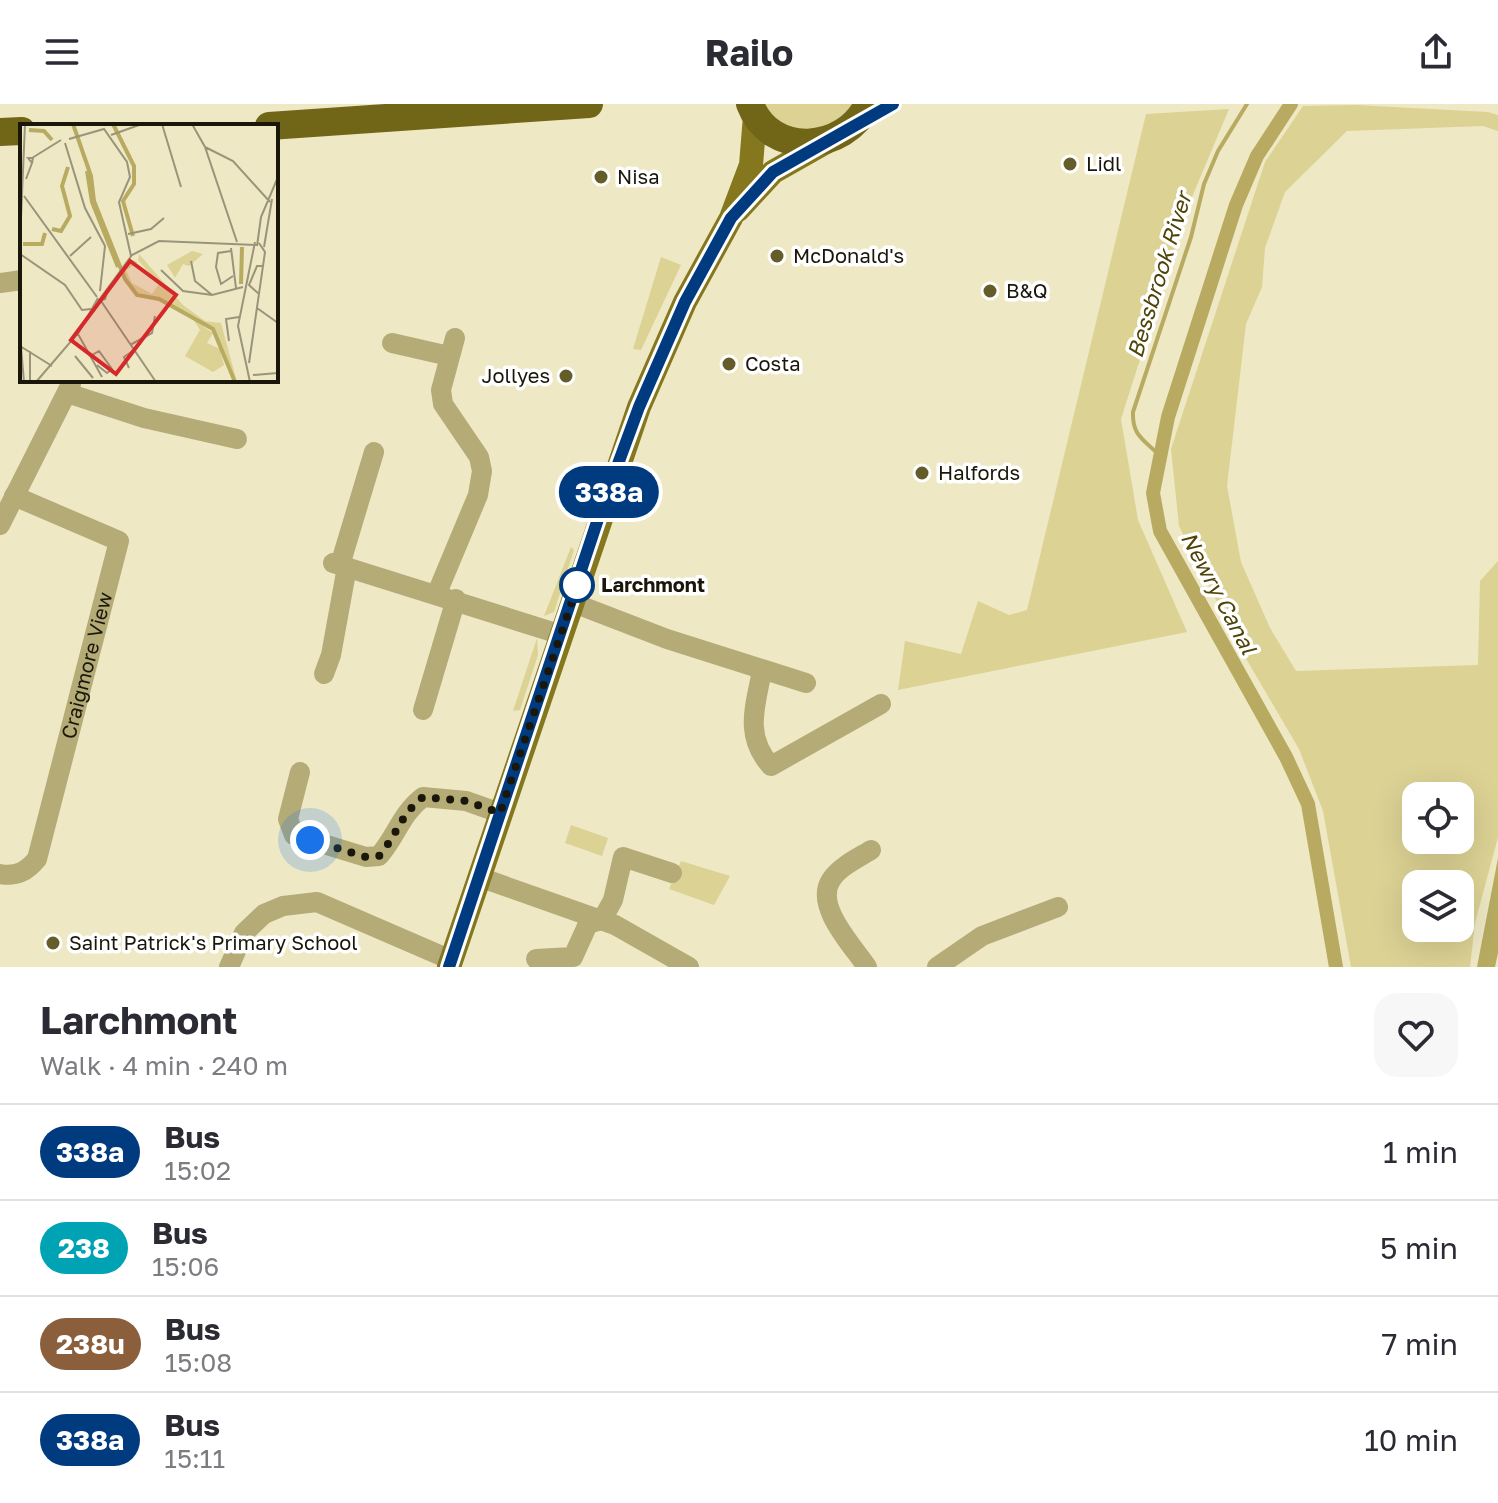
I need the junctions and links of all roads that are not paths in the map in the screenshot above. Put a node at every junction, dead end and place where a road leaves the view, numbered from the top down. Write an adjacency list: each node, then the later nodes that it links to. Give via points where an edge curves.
1 (588, 104): 3 (highway)
2 (893, 104): 5 (highway)
3 (529, 106): 6 (highway)
4 (749, 109): 9 (highway, via 776,135 792,142); 10 (main road, via 754,156)
5 (861, 114): 9 (highway)
6 (278, 125)
7 (20, 131): 8 (highway)
8 (0, 132)
9 (826, 142): 10 (main road, via 773,172)
10 (731, 218): 21 (main road, via 685,302 639,407)
11 (20, 280): 12 (street)
12 (0, 283)
13 (392, 343): 20 (street, via 452,347 441,390 443,404 479,457 482,471)
14 (70, 386): 15 (street, via 144,418); 17 (street)
15 (237, 439)
16 (374, 452): 19 (street)
17 (14, 496): 18 (street); 32 (street, Craigmore View, via 119,541 37,859 28,870)
18 (0, 525)
19 (340, 565): 20 (street); 24 (street, via 331,655)
20 (446, 596): 22 (street); 27 (street)
21 (571, 602): 22 (main road); 23 (street)
22 (559, 634): 29 (main road)
23 (762, 671): 25 (street); 26 (street, via 751,725 754,742 771,766)
24 (324, 674)
25 (806, 683)
26 (881, 704)
27 (423, 710)
28 (300, 772): 29 (street, via 288,819 294,835 366,857 379,856 406,810 423,797 455,798)
29 (500, 813): 33 (main road)
30 (871, 850): 40 (street, via 839,870 825,894)
31 (672, 873): 35 (street, via 623,857 613,900)
32 (0, 874)
33 (479, 877): 35 (street); 37 (main road)
34 (1058, 907): 41 (street, via 982,936)
35 (602, 920): 36 (street, via 588,924 573,957); 39 (street)
36 (536, 959)
37 (450, 964): 38 (street, via 317,902 264,914 244,933)
38 (229, 967)
39 (689, 967)
40 (867, 967)
41 (937, 967)

